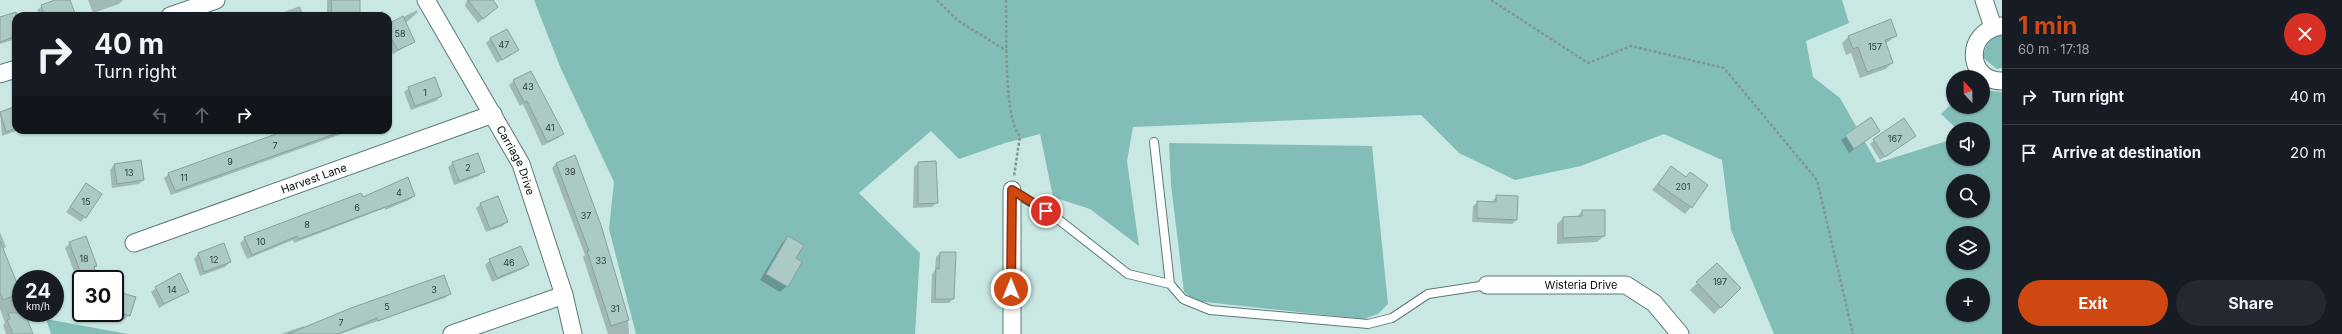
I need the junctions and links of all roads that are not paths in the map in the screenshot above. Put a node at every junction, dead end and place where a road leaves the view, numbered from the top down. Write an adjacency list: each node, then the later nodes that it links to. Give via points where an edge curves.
1 (216, 0): 4 (street)
2 (426, 0): 9 (street, Carriage Drive)
3 (1984, 0): 5 (street)
4 (182, 12)
5 (1998, 26): 8 (street, via 1983,32 1974,52 1975,62 1981,72 1989,78)
6 (12, 70): 7 (street)
7 (0, 74)
8 (2002, 81)
9 (493, 114): 12 (street, Harvest Lane); 15 (street, Carriage Drive, via 521,164)
10 (1154, 142): 13 (lane)
11 (1012, 190): 13 (lane, via 1054,216 1128,274); 18 (street)
12 (134, 243)
13 (1170, 284): 14 (lane, via 1183,299 1210,310 1368,324 1392,318 1428,294)
14 (1487, 285): 19 (street, Wisteria Drive, via 1626,286 1654,303)
15 (564, 295): 16 (street); 17 (street, Carriage Drive)
16 (452, 334)
17 (573, 334)
18 (1012, 334)
19 (1680, 334)

